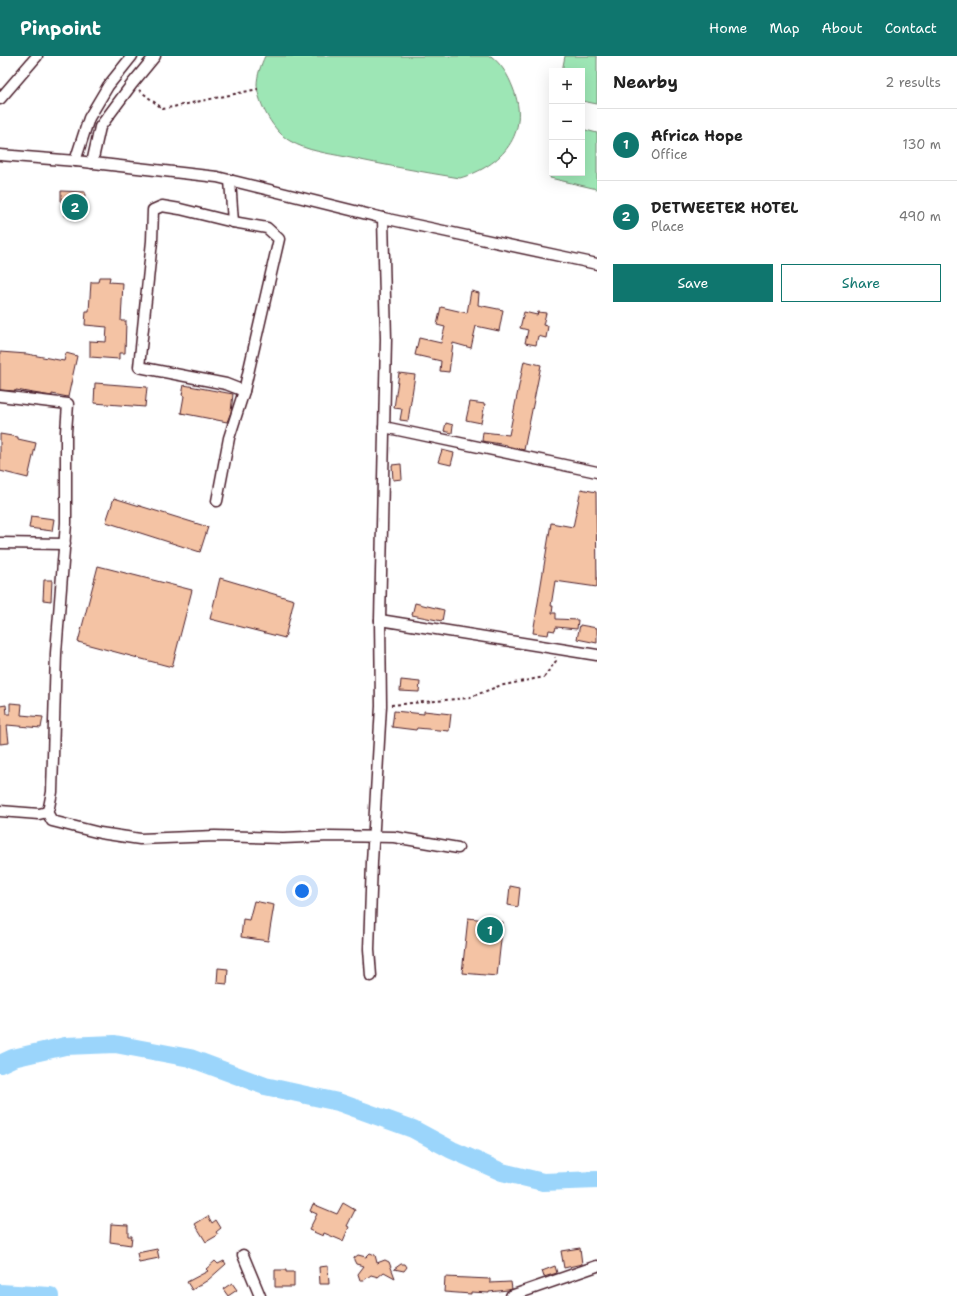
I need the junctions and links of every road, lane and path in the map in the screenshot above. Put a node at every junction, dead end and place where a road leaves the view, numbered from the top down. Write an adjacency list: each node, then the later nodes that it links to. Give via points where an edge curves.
1 (36, 56): 8 (street)
2 (132, 56): 4 (street)
3 (155, 56): 5 (street)
4 (125, 65): 5 (street); 9 (street, via 101,97)
5 (139, 75): 6 (street)
6 (132, 84): 7 (path, via 163,108); 10 (street)
7 (258, 90)
8 (0, 99)
9 (87, 123): 10 (street); 12 (street)
10 (100, 128): 13 (street)
11 (0, 155): 12 (street)
12 (76, 161): 13 (street)
13 (92, 163): 14 (street)
14 (230, 180): 15 (street); 16 (street)
15 (383, 218): 17 (street); 20 (street, via 386,339)
16 (233, 222): 18 (street, via 267,228 279,239); 18 (street, via 162,206 154,210 139,367 226,384)
17 (597, 264)
18 (244, 391): 22 (street, via 229,438)
19 (0, 396): 24 (street, via 68,404)
20 (384, 427): 21 (street); 25 (street)
21 (597, 472)
22 (217, 500)
23 (0, 543): 24 (street)
24 (65, 544): 30 (street, via 56,653 52,792)
25 (380, 620): 26 (street); 28 (street)
26 (555, 648): 27 (street); 28 (path, via 556,661 544,677 499,686 468,698)
27 (597, 655)
28 (381, 706): 31 (street)
29 (0, 811): 30 (street, via 39,814)
30 (47, 812): 31 (street, via 52,821 100,833 140,839 214,836)
31 (374, 837): 32 (street, via 394,837); 33 (street, via 369,949)
32 (458, 848)
33 (371, 976)
34 (243, 1255): 36 (street)
35 (597, 1266): 37 (street)
36 (260, 1296)
37 (511, 1296)

